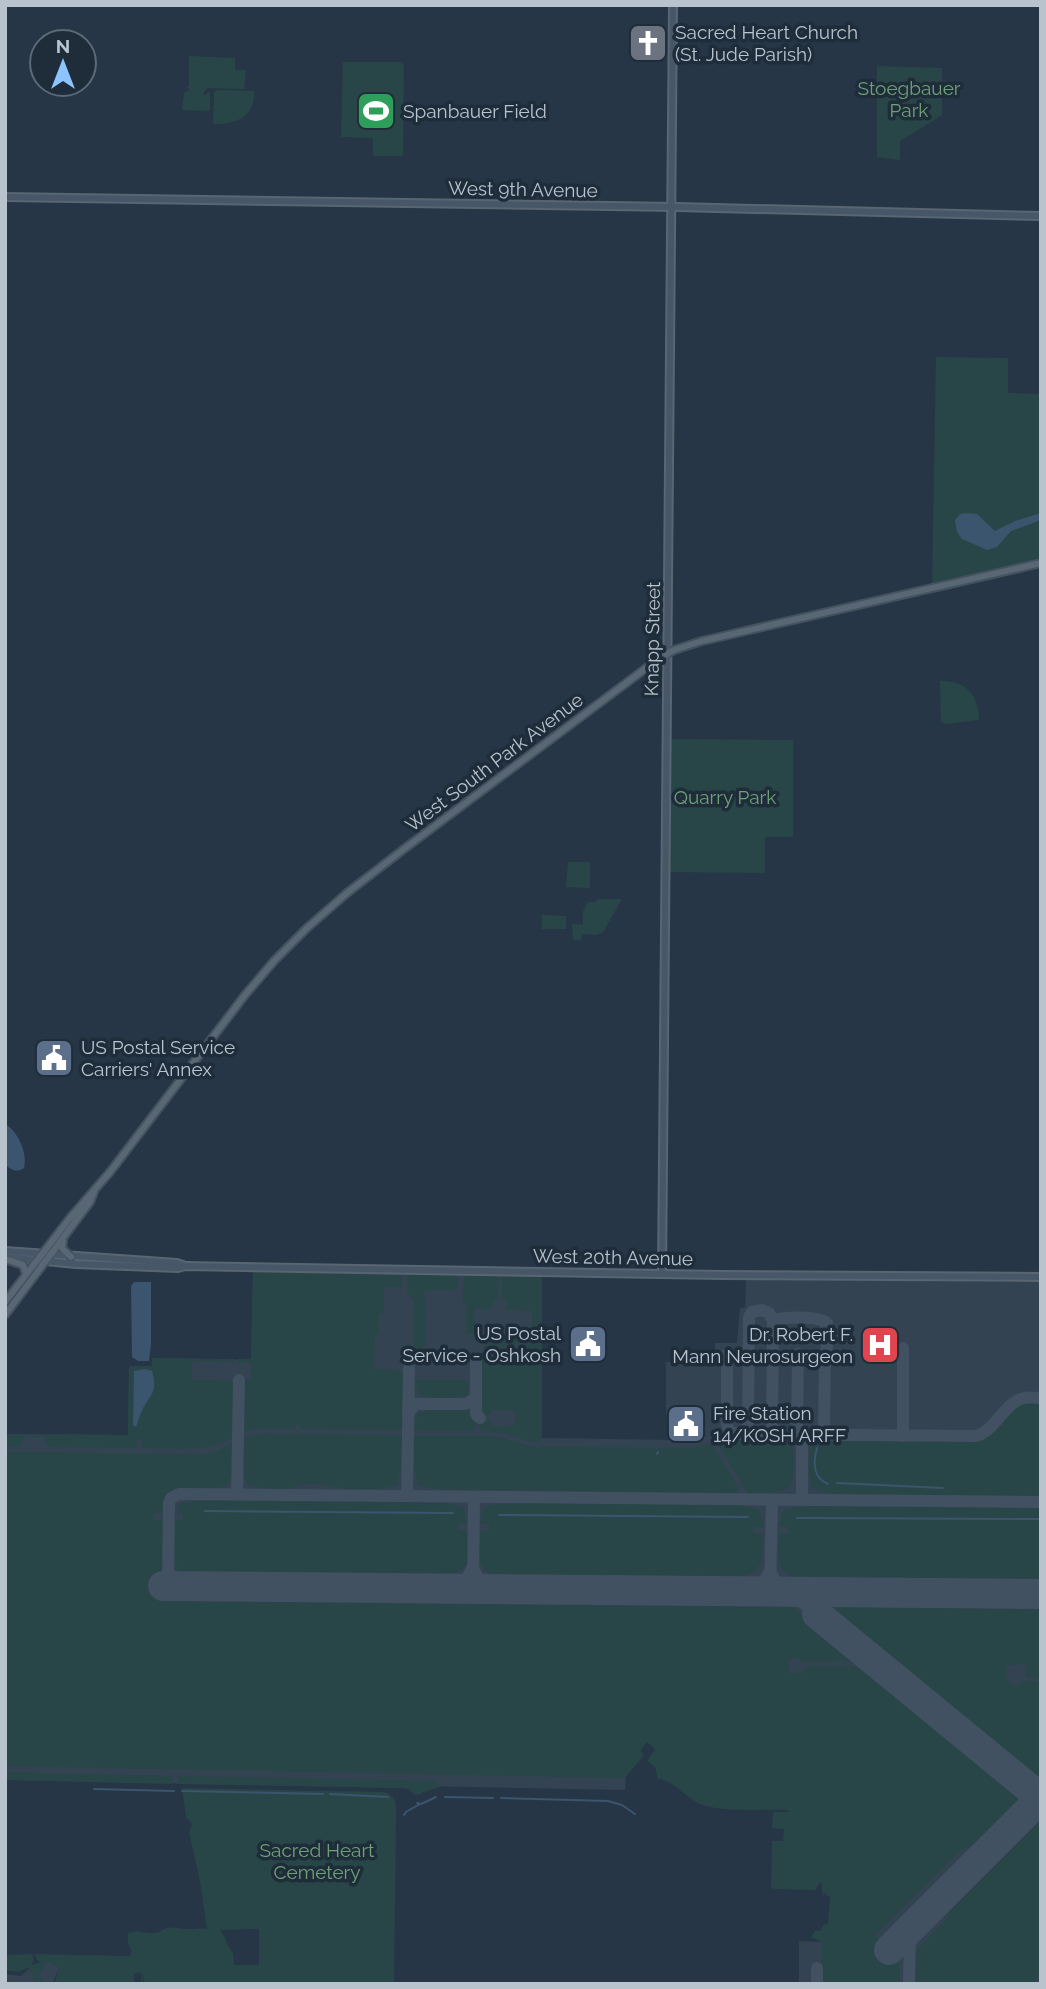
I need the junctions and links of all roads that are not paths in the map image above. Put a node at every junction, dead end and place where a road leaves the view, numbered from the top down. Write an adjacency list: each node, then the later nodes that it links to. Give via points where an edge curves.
1 (673, 5): 3 (main road, Knapp Street)
2 (5, 197): 3 (main road, West 9th Avenue)
3 (672, 206): 4 (main road, West 9th Avenue); 6 (main road, Knapp Street)
4 (1041, 216)
5 (1041, 563): 6 (main road, West South Park Avenue, via 693,643)
6 (667, 653): 7 (main road, West South Park Avenue, via 404,849 307,928 245,995); 15 (main road, Knapp Street)
7 (94, 1192): 8 (main road, West South Park Avenue); 10 (main road, West South Park Avenue)
8 (64, 1237): 11 (main road, via 62,1248); 13 (main road, West South Park Avenue)
9 (5, 1251): 10 (main road, West 20th Avenue)
10 (39, 1257): 12 (main road, West 20th Avenue); 13 (main road, West 20th Avenue); 16 (main road, West South Park Avenue)
11 (71, 1257): 13 (main road, West 20th Avenue); 14 (main road, West 20th Avenue)
12 (5, 1258): 16 (main road, via 23,1265)
13 (48, 1258): 14 (main road, West 20th Avenue, via 124,1266); 19 (main road, West South Park Avenue)
14 (185, 1266): 15 (main road, West 20th Avenue)
15 (662, 1274): 17 (main road, West 20th Avenue)
16 (26, 1275): 18 (main road, West South Park Avenue)
17 (1041, 1277)
18 (5, 1302)
19 (5, 1315)

